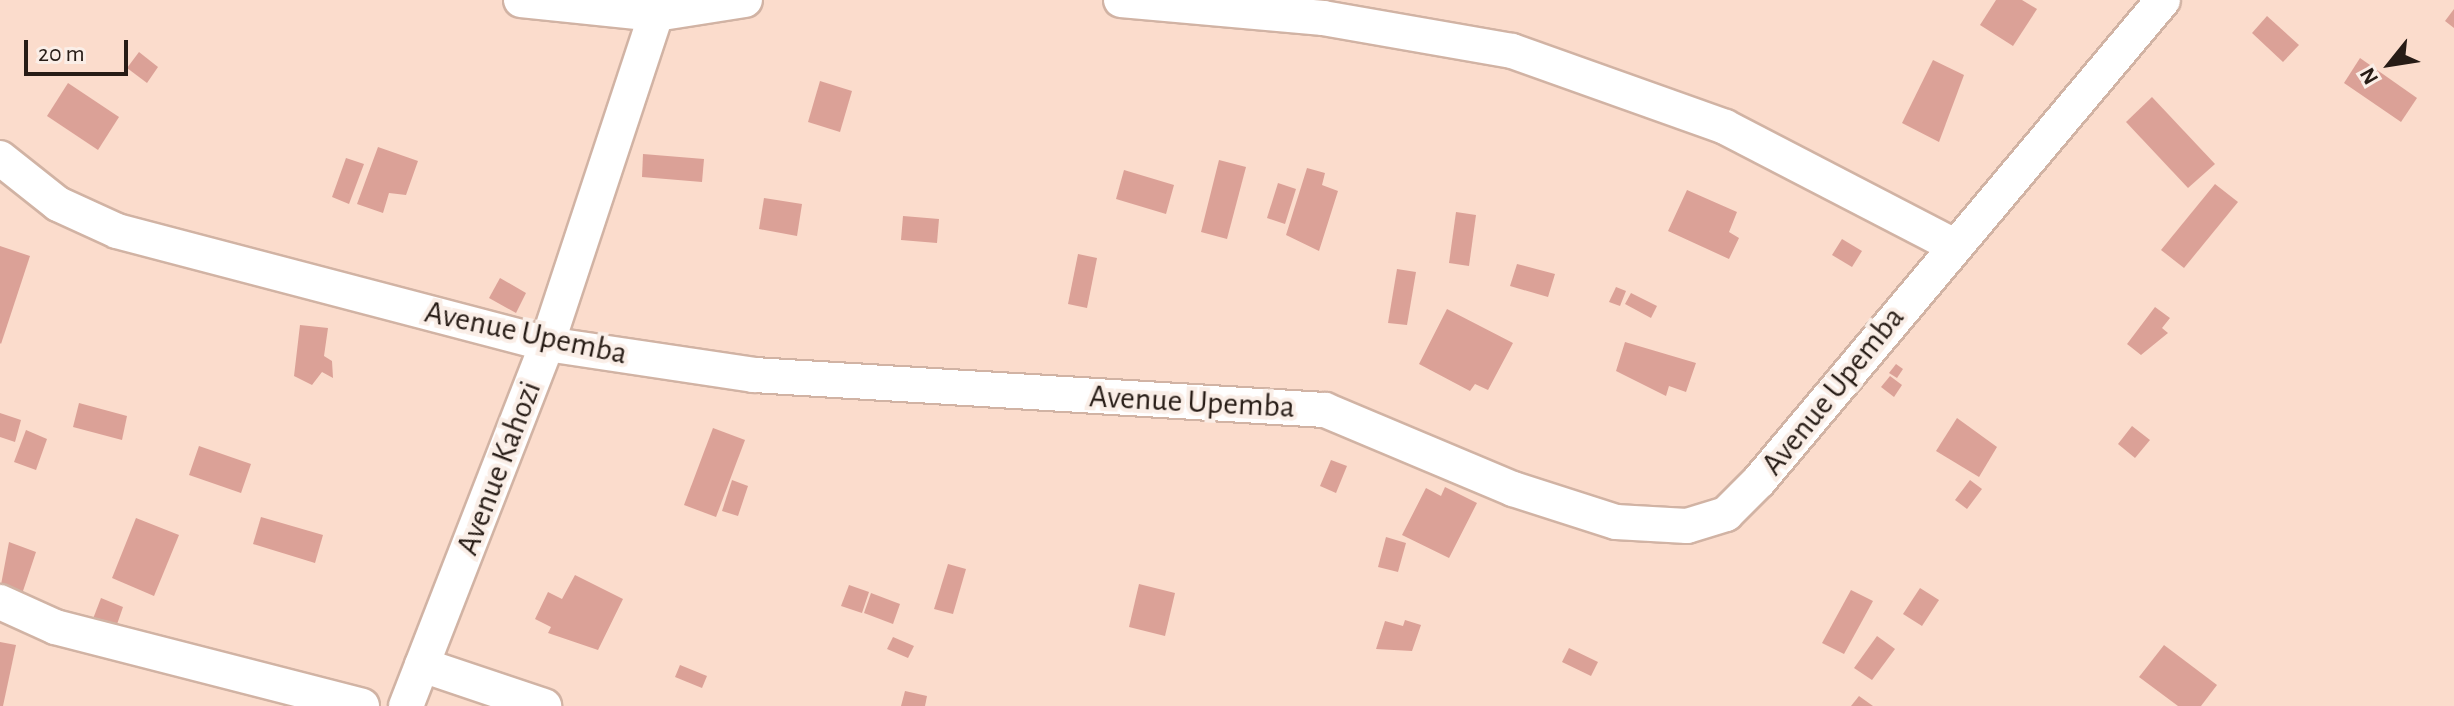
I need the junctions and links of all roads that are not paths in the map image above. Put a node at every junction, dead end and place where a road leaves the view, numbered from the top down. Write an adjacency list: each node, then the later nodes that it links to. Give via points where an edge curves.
1 (521, 0): 5 (street)
2 (745, 0): 5 (street)
3 (1121, 0): 7 (street, via 1323,18 1512,51 1725,127)
4 (2163, 0): 7 (street, Avenue Upemba)
5 (658, 7): 8 (street, Avenue Kahozi)
6 (0, 158): 8 (street, Avenue Upemba, via 58,204 117,231)
7 (1955, 246): 8 (street, Avenue Upemba, via 1759,481 1726,514 1687,526 1616,522 1513,489 1325,410 754,375)
8 (547, 344): 10 (street, Avenue Kahozi)
9 (0, 602): 11 (street, via 55,627)
10 (422, 665): 12 (street, Avenue Kahozi); 13 (street)
11 (362, 706)
12 (406, 706)
13 (544, 706)

